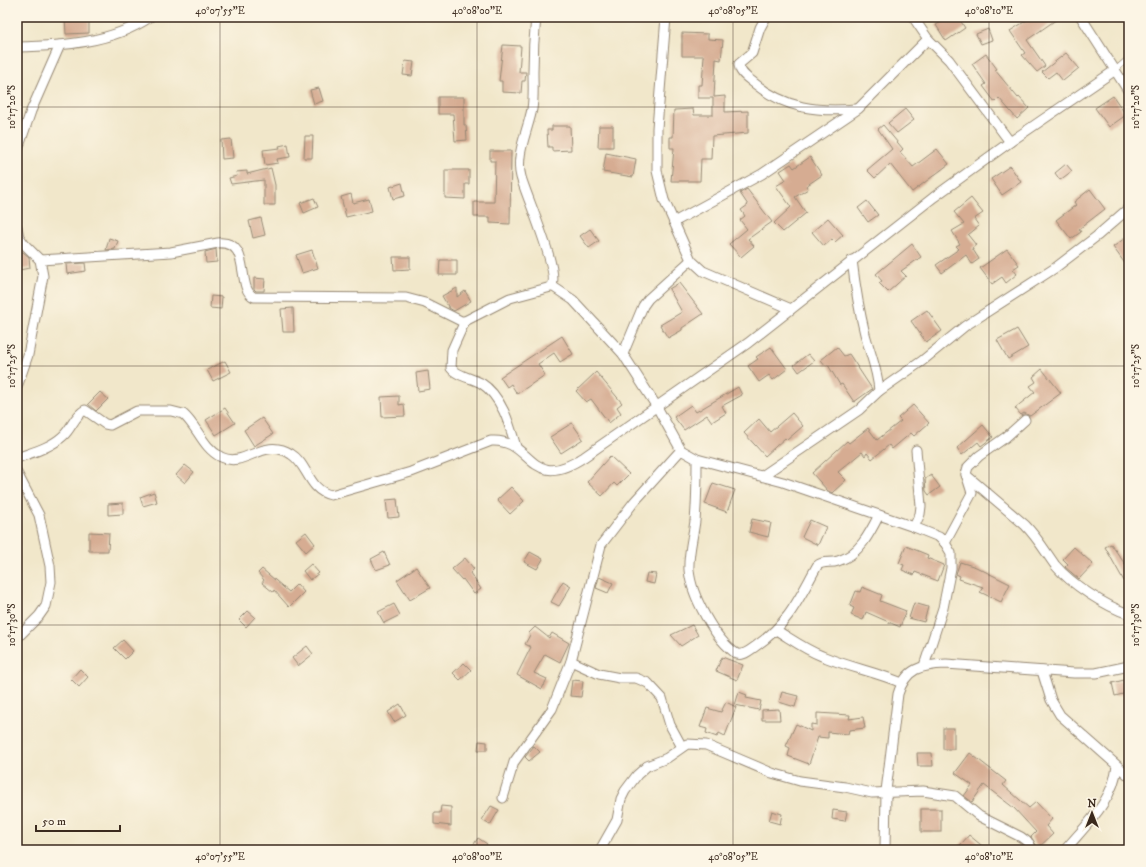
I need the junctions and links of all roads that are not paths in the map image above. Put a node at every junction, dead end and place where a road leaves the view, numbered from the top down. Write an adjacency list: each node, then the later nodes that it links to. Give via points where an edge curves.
1 (150, 17): 8 (street, via 120,33)
2 (536, 17): 22 (street, via 533,99 521,148 519,172 525,195 551,262 554,279)
3 (666, 17): 17 (street, via 656,148 660,190)
4 (766, 17): 13 (street, via 752,53 739,64 746,77 776,98 803,108)
5 (913, 17): 7 (street)
6 (1081, 17): 11 (street)
7 (928, 39): 13 (street); 14 (street, via 949,60)
8 (60, 45): 9 (street); 15 (street, via 31,111)
9 (17, 46)
10 (1129, 58): 11 (lane)
11 (1114, 71): 12 (street); 14 (street)
12 (1129, 92)
13 (858, 109): 17 (street, via 762,174)
14 (1010, 142): 21 (street)
15 (17, 152)
16 (1129, 208): 27 (street, via 1055,268 977,318)
17 (674, 222): 20 (street)
18 (17, 227): 19 (street, via 24,245)
19 (40, 260): 24 (street, via 171,252 225,243 234,248 241,258 250,296 406,298 426,303 456,320); 26 (street, via 43,276 28,356)
20 (691, 260): 23 (street, via 703,271); 25 (street, via 648,299)
21 (852, 260): 23 (street); 27 (street, via 865,334 877,372)
22 (552, 286): 24 (street, via 510,298); 25 (street, via 573,300)
23 (791, 309): 28 (street, via 743,347)
24 (465, 321): 30 (street, via 452,350 451,368 488,389 507,418)
25 (623, 354): 28 (street)
26 (17, 387)
27 (879, 391): 37 (street, via 859,410)
28 (657, 407): 30 (street, via 563,469 546,469 538,466); 31 (street)
29 (1025, 420): 36 (street, via 973,462)
30 (516, 447): 33 (street, via 501,441 488,442 411,472 331,495 316,487 295,457 281,450 261,450 239,460 223,458 203,442 187,418 180,413 137,411 110,425 85,410 77,415 64,435 54,443)
31 (681, 450): 34 (street); 44 (street, via 634,502 601,545)
32 (916, 450): 39 (street, via 921,506)
33 (17, 458)
34 (698, 459): 37 (street); 42 (street, via 695,520 689,565 697,595 717,634 737,654 746,653)
35 (17, 473): 43 (street, via 39,515 51,582 46,606)
36 (966, 475): 40 (street, via 972,493); 41 (street, via 1034,534 1054,564 1067,577 1103,604)
37 (762, 476): 38 (street)
38 (879, 515): 39 (street); 42 (street, via 869,534 848,557 817,566 798,604)
39 (914, 526): 40 (street, via 939,537)
40 (946, 543): 45 (street, via 951,553 951,568 943,608)
41 (1129, 614)
42 (776, 630): 48 (street, via 823,657)
43 (17, 638)
44 (571, 661): 49 (street, via 599,674 636,678 648,683 662,698 670,725); 53 (street, via 552,709 514,762)
45 (924, 666): 47 (street, via 980,665); 48 (street, via 914,670)
46 (1129, 666): 47 (street, via 1096,673)
47 (1042, 671): 50 (street, via 1051,700 1060,714)
48 (902, 683): 52 (street, via 895,712)
49 (682, 747): 52 (street, via 694,743 706,745 772,773 800,781 872,793); 54 (street, via 668,757 647,766 630,784 621,798 617,820)
50 (1117, 766): 51 (street); 57 (street, via 1109,794)
51 (1129, 776)
52 (886, 791): 55 (street); 56 (street, via 928,792 955,796 979,816 1022,837)
53 (503, 798)
54 (600, 850)
55 (884, 850)
56 (1032, 850)
57 (1065, 850)

